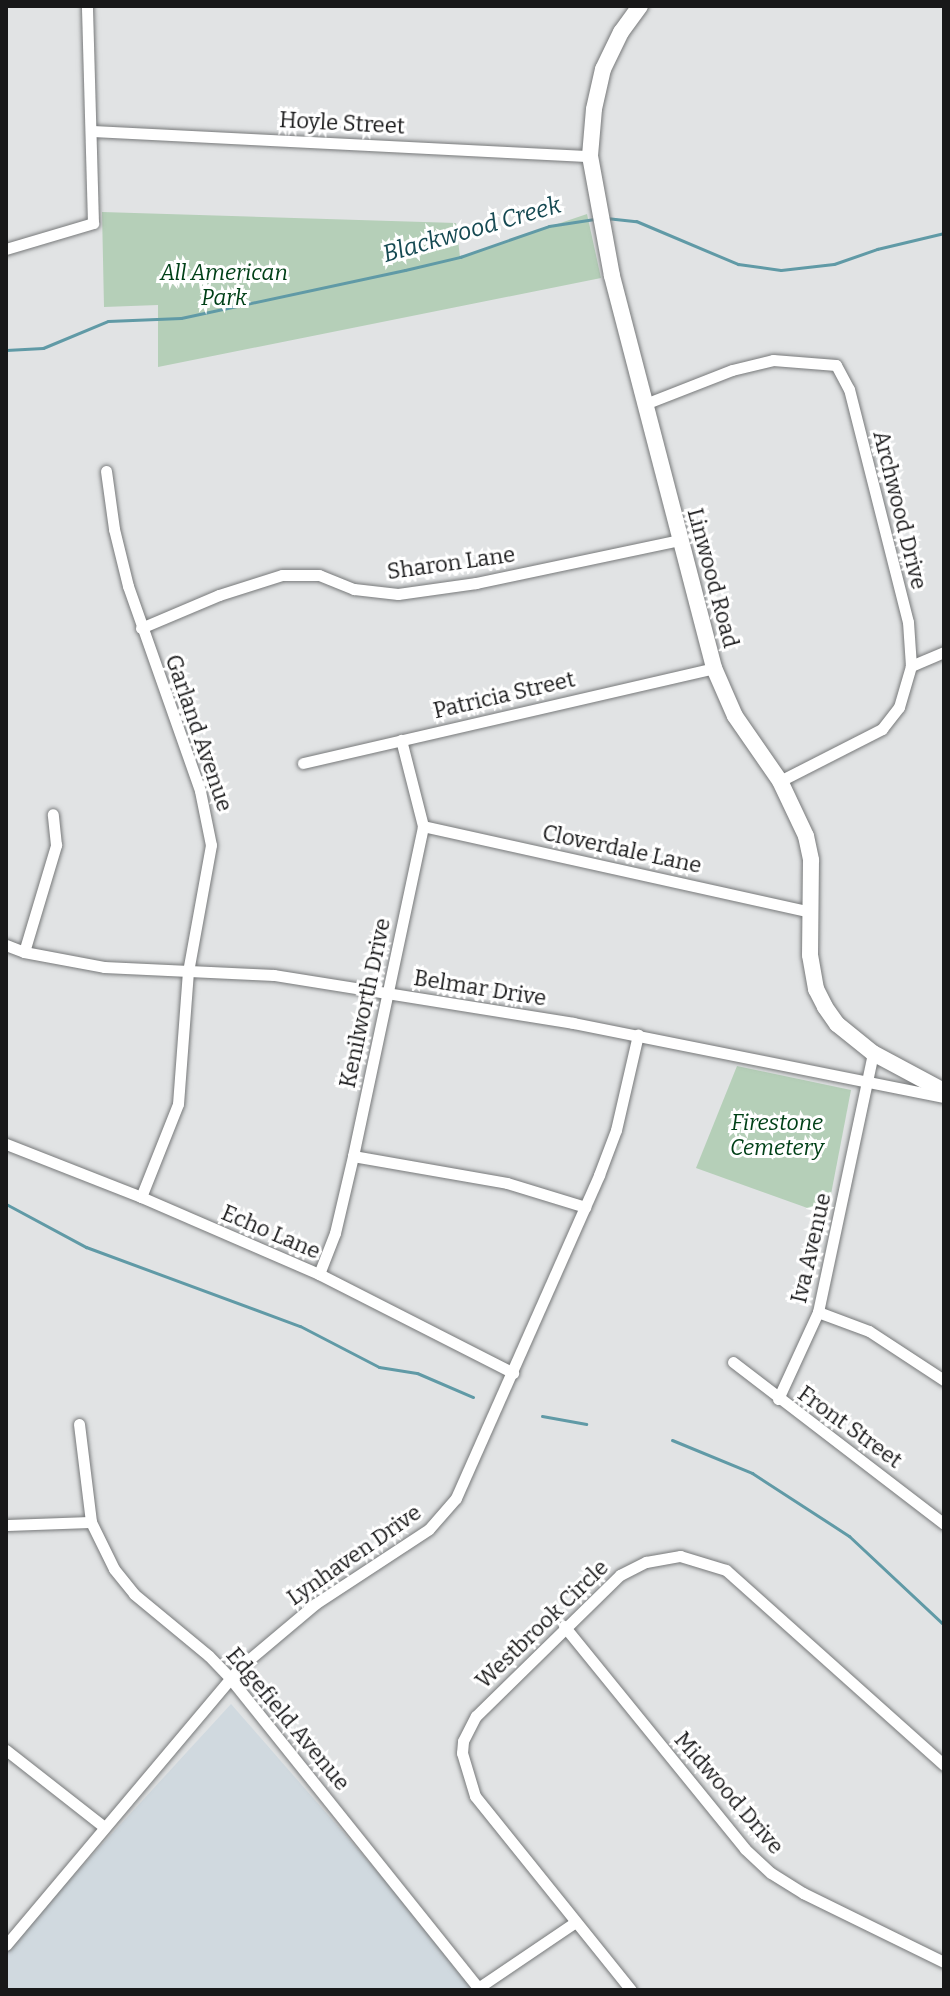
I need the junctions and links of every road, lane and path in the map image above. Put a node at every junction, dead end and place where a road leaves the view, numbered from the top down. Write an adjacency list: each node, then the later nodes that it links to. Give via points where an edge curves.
1 (87, 6): 3 (street)
2 (640, 6): 4 (main road, Linwood Road, via 603,69)
3 (93, 131): 4 (street, Hoyle Street); 5 (street, via 93,223)
4 (590, 156): 6 (main road, Linwood Road)
5 (6, 249)
6 (645, 404): 8 (main road, Linwood Road); 11 (street, Archwood Drive, via 773,360 836,365 843,372 908,622)
7 (106, 471): 9 (street, Garland Avenue, via 114,529)
8 (680, 540): 9 (street, Sharon Lane, via 398,594 354,589 319,575 282,575); 12 (main road, Linwood Road)
9 (141, 628): 21 (street, Garland Avenue, via 210,826 210,865)
10 (944, 652): 11 (street)
11 (911, 666): 15 (street, Archwood Drive, via 899,707 882,729)
12 (714, 668): 13 (street, Patricia Street); 15 (main road, Linwood Road, via 735,716)
13 (401, 740): 14 (street, Patricia Street); 17 (street, Kenilworth Drive)
14 (303, 763)
15 (780, 781): 18 (main road, Linwood Road, via 806,836)
16 (53, 814): 20 (street, via 56,845)
17 (423, 826): 18 (street, Cloverdale Lane); 22 (street, Kenilworth Drive)
18 (811, 912): 24 (main road, Linwood Road, via 816,989 837,1024)
19 (6, 945): 20 (street, Belmar Drive)
20 (24, 952): 21 (street, Belmar Drive, via 104,967)
21 (188, 971): 22 (street, Belmar Drive, via 274,975); 30 (street, Garland Avenue, via 178,1104)
22 (386, 994): 23 (street, Belmar Drive); 29 (street, Kenilworth Drive)
23 (638, 1035): 25 (street, Belmar Drive); 31 (street, Lynhaven Drive, via 613,1141)
24 (873, 1053): 25 (street, Iva Avenue); 26 (main road, Linwood Road)
25 (866, 1083): 27 (street, Belmar Drive); 33 (street, Iva Avenue)
26 (944, 1091)
27 (944, 1097)
28 (6, 1144): 30 (street, Echo Lane)
29 (353, 1156): 31 (street, via 507,1183); 32 (street, Kenilworth Drive, via 335,1233)
30 (141, 1197): 32 (street, Echo Lane)
31 (585, 1207): 35 (street, Lynhaven Drive)
32 (319, 1274): 35 (street, Echo Lane)
33 (818, 1312): 36 (street, via 869,1331); 37 (street, Iva Avenue)
34 (733, 1362): 37 (street, Front Street)
35 (513, 1373): 43 (street, Lynhaven Drive, via 466,1480 440,1519 315,1604)
36 (944, 1380)
37 (778, 1399): 40 (street, Front Street)
38 (79, 1424): 39 (street, Edgefield Avenue)
39 (91, 1522): 41 (street); 43 (street, Edgefield Avenue, via 114,1569 134,1594)
40 (944, 1524)
41 (6, 1525)
42 (564, 1626): 45 (street, Westbrook Circle, via 633,1567 666,1557 694,1558 737,1579); 47 (street, Westbrook Circle, via 476,1716 462,1753 475,1796); 49 (street, Midwood Drive, via 745,1849 771,1873)
43 (230, 1678): 46 (street, Lynhaven Drive); 50 (street, Edgefield Avenue)
44 (6, 1750): 46 (street)
45 (944, 1765)
46 (103, 1826): 48 (street, Lynhaven Drive)
47 (574, 1923): 50 (street); 51 (street, Westbrook Circle)
48 (6, 1945)
49 (944, 1962)
50 (479, 1989)
51 (631, 1990)

